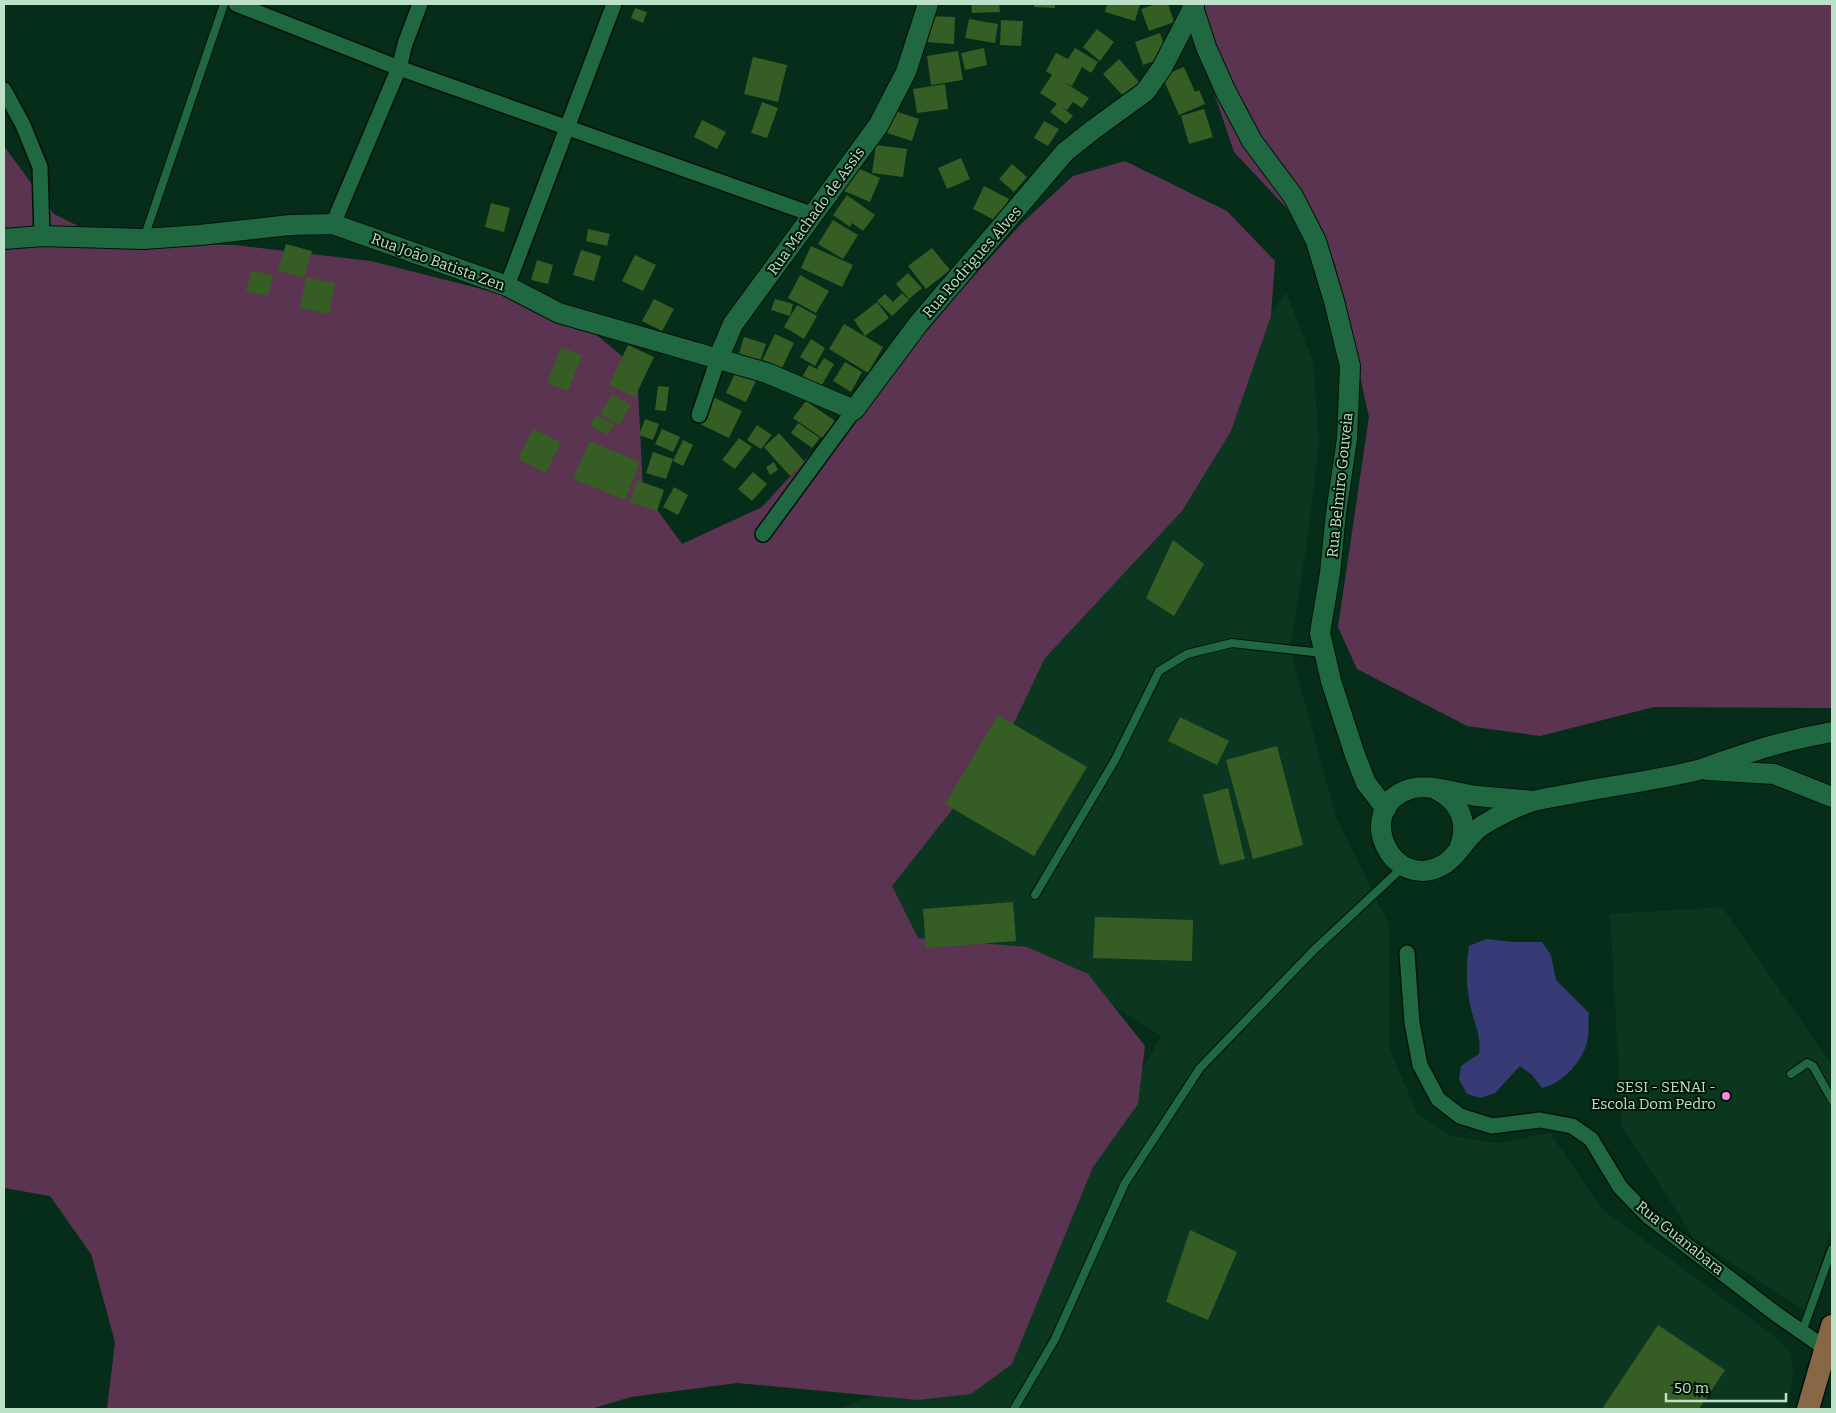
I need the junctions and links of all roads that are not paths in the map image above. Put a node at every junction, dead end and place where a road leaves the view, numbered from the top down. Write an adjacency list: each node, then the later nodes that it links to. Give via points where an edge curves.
1 (224, 4): 14 (lane)
2 (236, 4): 7 (street)
3 (420, 4): 7 (street)
4 (614, 4): 9 (street)
5 (928, 4): 10 (street, Rua Machado de Assis, via 906,72 878,126)
6 (1193, 5): 17 (street, Rua Rodrigues Alves, via 1162,68 1145,92 1065,152 919,323); 20 (street, Rua Belmiro Gouveia, via 1206,47 1225,90 1252,141 1293,196 1316,241 1350,366 1348,439 1320,633)
7 (398, 68): 9 (street); 11 (street)
8 (4, 90): 12 (street, via 40,167)
9 (568, 128): 10 (street); 15 (street)
10 (814, 215): 16 (street, Rua Machado de Assis, via 733,324)
11 (333, 224): 14 (street, Rua João Batista Zen); 15 (street, Rua João Batista Zen)
12 (42, 236): 13 (street, Rua João Batista Zen); 14 (street, Rua João Batista Zen)
13 (4, 239)
14 (143, 239)
15 (507, 286): 16 (street, Rua João Batista Zen, via 559,313)
16 (718, 359): 17 (street, Rua João Batista Zen, via 767,373); 18 (street, Rua Machado de Assis)
17 (854, 410): 19 (street, Rua Rodrigues Alves)
18 (699, 415)
19 (763, 534)
20 (1324, 653): 26 (street, Rua Belmiro Gouveia, via 1366,783); 29 (lane, via 1232,643 1187,654 1159,671 1115,760)
21 (1832, 732): 22 (street, via 1790,740)
22 (1698, 770): 24 (street, via 1774,774); 25 (street)
23 (1436, 789): 25 (street); 26 (street, via 1411,788 1399,794); 27 (street, via 1456,803 1462,814 1463,838)
24 (1832, 797)
25 (1534, 801): 27 (street, via 1480,826)
26 (1386, 809): 28 (street, via 1381,825 1382,837 1393,859)
27 (1458, 850): 28 (street, via 1450,860 1434,868 1416,870)
28 (1404, 866): 37 (lane, via 1314,950 1200,1068 1125,1183 1055,1339)
29 (1035, 895)
30 (1406, 953): 35 (street, Rua Guanabara, via 1412,1023 1420,1065 1438,1099 1460,1116 1492,1126 1540,1120 1572,1126 1591,1139 1620,1187 1648,1216)
31 (1791, 1074): 32 (lane, via 1807,1063 1813,1066)
32 (1832, 1100)
33 (1832, 1249): 35 (lane)
34 (1832, 1326): 36 (main road)
35 (1802, 1332): 36 (street, Rua Guanabara)
36 (1825, 1348): 38 (main road)
37 (1014, 1409)
38 (1808, 1409)

